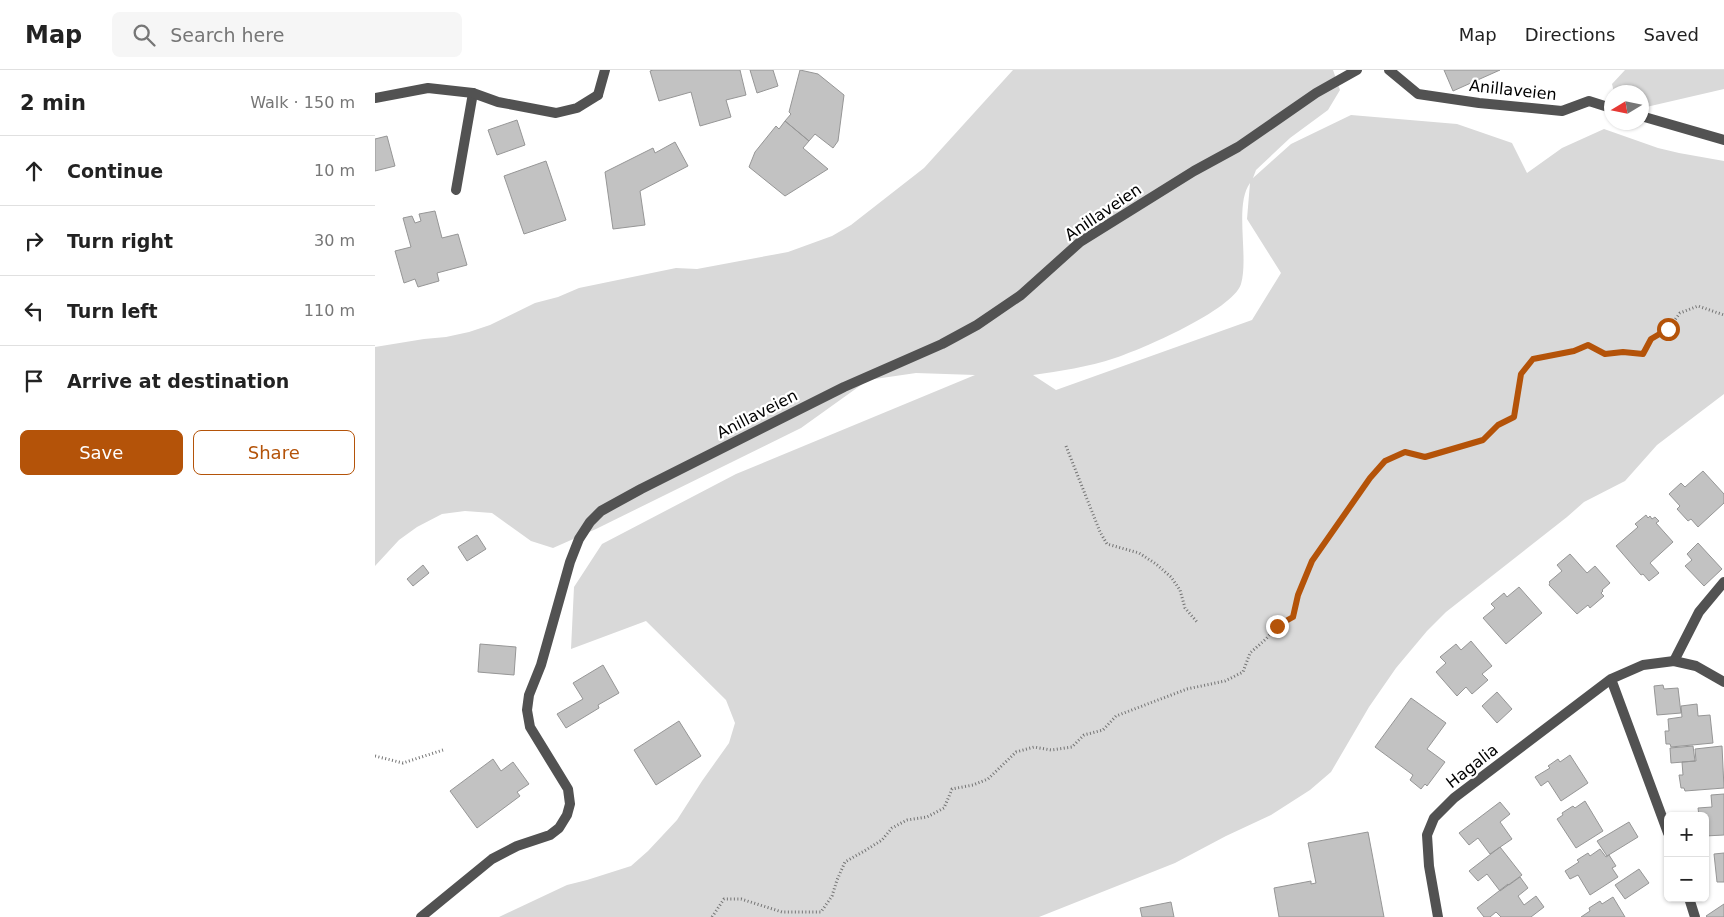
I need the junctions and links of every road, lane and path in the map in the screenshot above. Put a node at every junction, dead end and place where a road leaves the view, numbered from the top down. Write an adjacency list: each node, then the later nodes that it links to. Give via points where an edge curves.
1 (605, 70): 4 (street, via 598,95 577,108 557,112 498,102)
2 (1357, 70): 21 (street, Anillaveien, via 1316,93 1239,147 1080,242 1021,295 977,325 844,387 601,512 590,522 570,562 527,710 530,728 568,789 570,804 567,816 550,835 491,859)
3 (1389, 70): 6 (street, Anillaveien, via 1418,94 1562,111 1589,101)
4 (473, 93): 5 (street, via 428,88); 9 (street)
5 (375, 98)
6 (1604, 106)
7 (1649, 118): 8 (street)
8 (1724, 140)
9 (456, 190)
10 (1724, 315): 22 (path, via 1698,306 1679,313 1668,329 1651,339 1643,354 1605,354 1588,345 1533,359 1521,374 1514,417 1498,425 1483,440 1425,457 1405,452 1385,461 1312,561 1293,617 1277,626 1250,653 1243,672 1225,681 1187,689 1116,716 1103,730 1085,735 1072,747 1051,750 1034,747 1016,752 988,779 952,789 944,808 891,828 882,840 845,862 833,896 821,912 782,912 741,899 724,898)
11 (1065, 446): 13 (path, via 1107,544 1139,553 1157,564 1180,590 1185,608)
12 (1724, 582): 14 (street, via 1699,612)
13 (1197, 622)
14 (1674, 662): 15 (street, Hagalia, via 1643,665); 16 (street, Hagalia, via 1696,666)
15 (1611, 679): 19 (street); 23 (street, Hagalia, via 1454,798 1434,818 1427,835)
16 (1724, 682)
17 (443, 750): 18 (path, via 403,763)
18 (375, 756)
19 (1664, 822)
20 (1690, 902): 24 (street)
21 (421, 917)
22 (712, 917)
23 (1438, 917)
24 (1695, 917)

